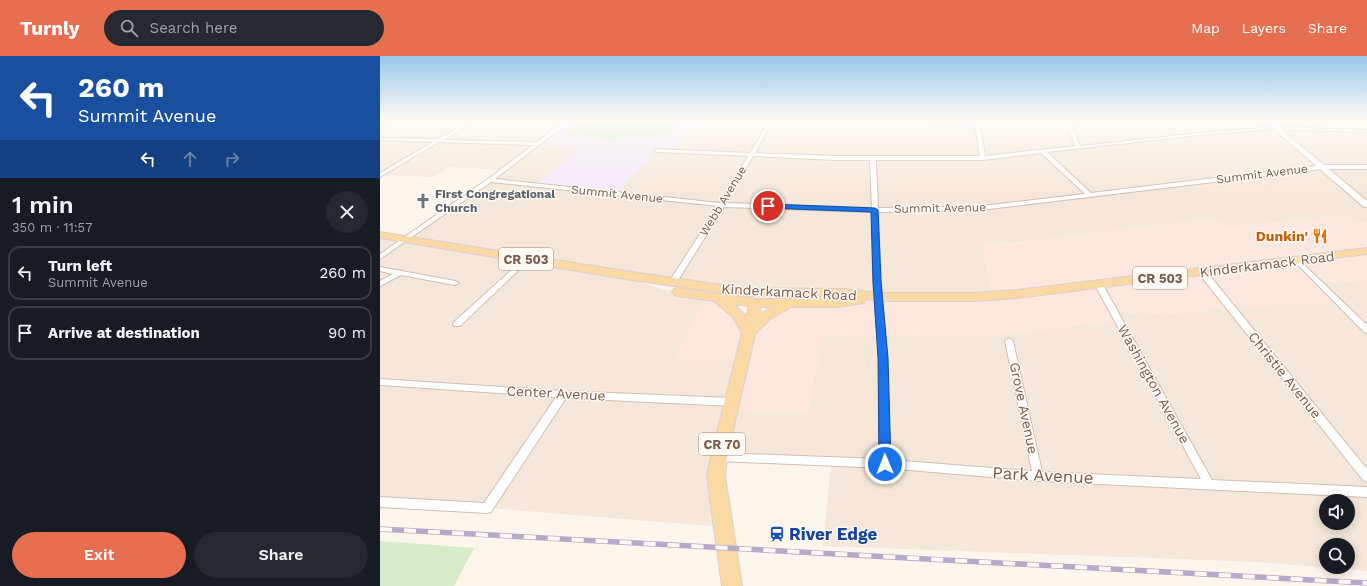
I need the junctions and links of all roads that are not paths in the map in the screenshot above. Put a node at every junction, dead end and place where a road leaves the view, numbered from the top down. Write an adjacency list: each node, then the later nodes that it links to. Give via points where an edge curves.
1 (434, 144): 17 (street)
2 (531, 144): 3 (street)
3 (537, 144): 18 (street)
4 (758, 144): 12 (street, Webb Avenue)
5 (981, 144): 14 (street)
6 (1077, 144): 9 (street)
7 (1108, 144): 9 (street)
8 (1294, 144): 15 (street)
9 (1078, 147): 11 (street)
10 (657, 150): 12 (street)
11 (1042, 151): 14 (street); 19 (street)
12 (752, 154): 13 (street); 20 (street, Webb Avenue)
13 (873, 158): 14 (street); 22 (street)
14 (983, 158)
15 (1322, 167): 16 (street, Summit Avenue); 19 (street, Summit Avenue); 21 (street)
16 (1367, 168)
17 (380, 175)
18 (489, 180): 20 (street, Summit Avenue); 24 (street)
19 (1090, 195): 22 (street, Summit Avenue, via 981,208)
20 (722, 205): 22 (street, Summit Avenue); 33 (street, Webb Avenue)
21 (1367, 205)
22 (875, 210): 38 (street)
23 (380, 235): 24 (main road, Kinderkamack Road / CR 503)
24 (405, 240): 26 (street); 27 (main road, Kinderkamack Road / CR 503)
25 (1367, 251): 28 (main road, Kinderkamack Road / CR 503)
26 (380, 257)
27 (527, 259): 32 (main road, Kinderkamack Road / CR 503); 42 (street)
28 (1296, 260): 30 (main road, Kinderkamack Road / CR 503); 43 (street)
29 (380, 270): 31 (street)
30 (1203, 272): 36 (main road, Kinderkamack Road / CR 503); 52 (street, Christie Avenue)
31 (398, 273): 34 (street); 35 (street)
32 (619, 274): 33 (main road, Kinderkamack Road / CR 503); 37 (main road, via 661,289)
33 (673, 282): 37 (main road); 38 (main road, Kinderkamack Road / CR 503, via 742,292 844,293)
34 (455, 283)
35 (380, 284)
36 (1099, 285): 38 (main road, Kinderkamack Road / CR 503, via 974,297); 53 (street, Washington Avenue)
37 (684, 292): 39 (main road)
38 (879, 297): 41 (main road); 50 (street)
39 (713, 298): 40 (main road); 44 (main road, via 738,313 745,321)
40 (756, 303): 41 (main road); 44 (main road, CR 70)
41 (792, 304): 44 (main road, via 777,308 756,323)
42 (457, 324)
43 (1367, 330)
44 (749, 333): 48 (main road, CR 70)
45 (1009, 341): 51 (street, Grove Avenue)
46 (380, 382): 47 (street, Center Avenue)
47 (563, 394): 48 (street, Center Avenue); 55 (street, via 487,508)
48 (732, 402): 49 (main road, CR 70)
49 (719, 457): 50 (street, Park Avenue); 56 (main road, CR 70, via 716,476)
50 (885, 464): 51 (street, Park Avenue)
51 (1038, 476): 53 (street, Park Avenue)
52 (1367, 477)
53 (1209, 484): 54 (street, Park Avenue)
54 (1367, 492)
55 (380, 502)
56 (732, 586)

